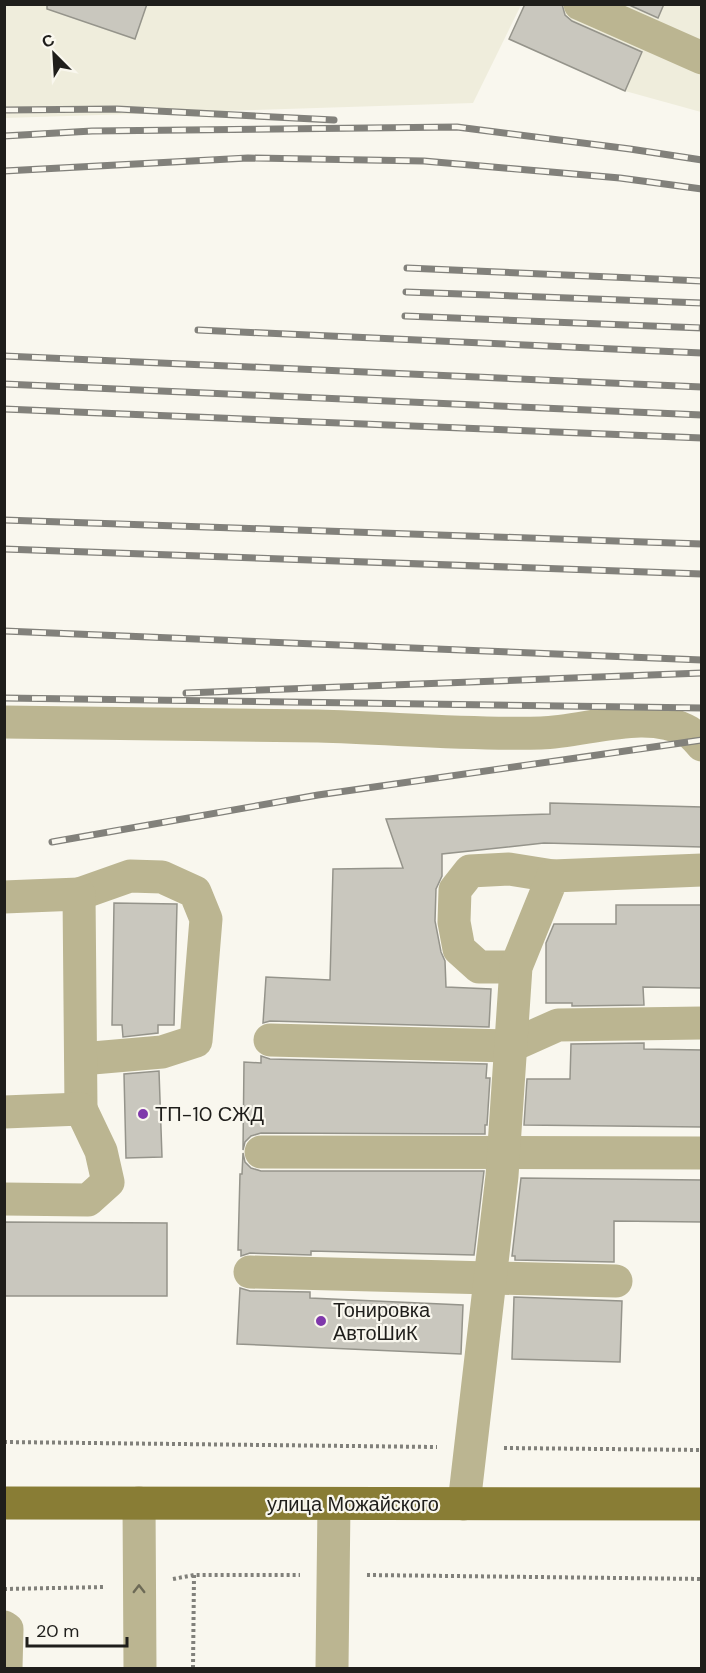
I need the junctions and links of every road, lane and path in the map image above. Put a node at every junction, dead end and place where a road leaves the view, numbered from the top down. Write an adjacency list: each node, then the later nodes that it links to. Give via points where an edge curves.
1 (580, 4): 2 (street)
2 (702, 58)
3 (4, 722): 4 (street, via 319,726 510,734 555,733 600,724 670,723 691,733)
4 (702, 745)
5 (702, 870): 6 (street)
6 (553, 876): 9 (street); 9 (street, via 509,869 471,871 454,890 459,949 479,967)
7 (79, 894): 8 (street); 13 (street); 13 (street, via 130,876 162,877 195,892 206,919 196,1041 162,1053)
8 (4, 897)
9 (516, 967): 12 (street)
10 (702, 1023): 12 (street, via 558,1025)
11 (270, 1040): 12 (street)
12 (511, 1046): 17 (street)
13 (81, 1059): 14 (street)
14 (81, 1109): 15 (street); 19 (street, via 101,1151 108,1182 88,1200)
15 (4, 1112)
16 (261, 1152): 17 (street)
17 (504, 1152): 18 (street); 21 (street)
18 (702, 1153)
19 (4, 1199)
20 (250, 1272): 21 (street)
21 (490, 1278): 22 (street); 24 (street)
22 (616, 1281)
23 (4, 1442): 24 (path)
24 (471, 1447): 25 (path); 29 (street)
25 (702, 1450)
26 (4, 1503): 27 (main road, улица Можайского)
27 (139, 1503): 28 (main road, улица Можайского); 34 (street, one-way to 27)
28 (333, 1504): 29 (main road, улица Можайского); 36 (street)
29 (464, 1504): 30 (main road, улица Можайского)
30 (702, 1504)
31 (194, 1575): 35 (path)
32 (4, 1627): 33 (street)
33 (6, 1668)
34 (140, 1668)
35 (193, 1668)
36 (332, 1668)

